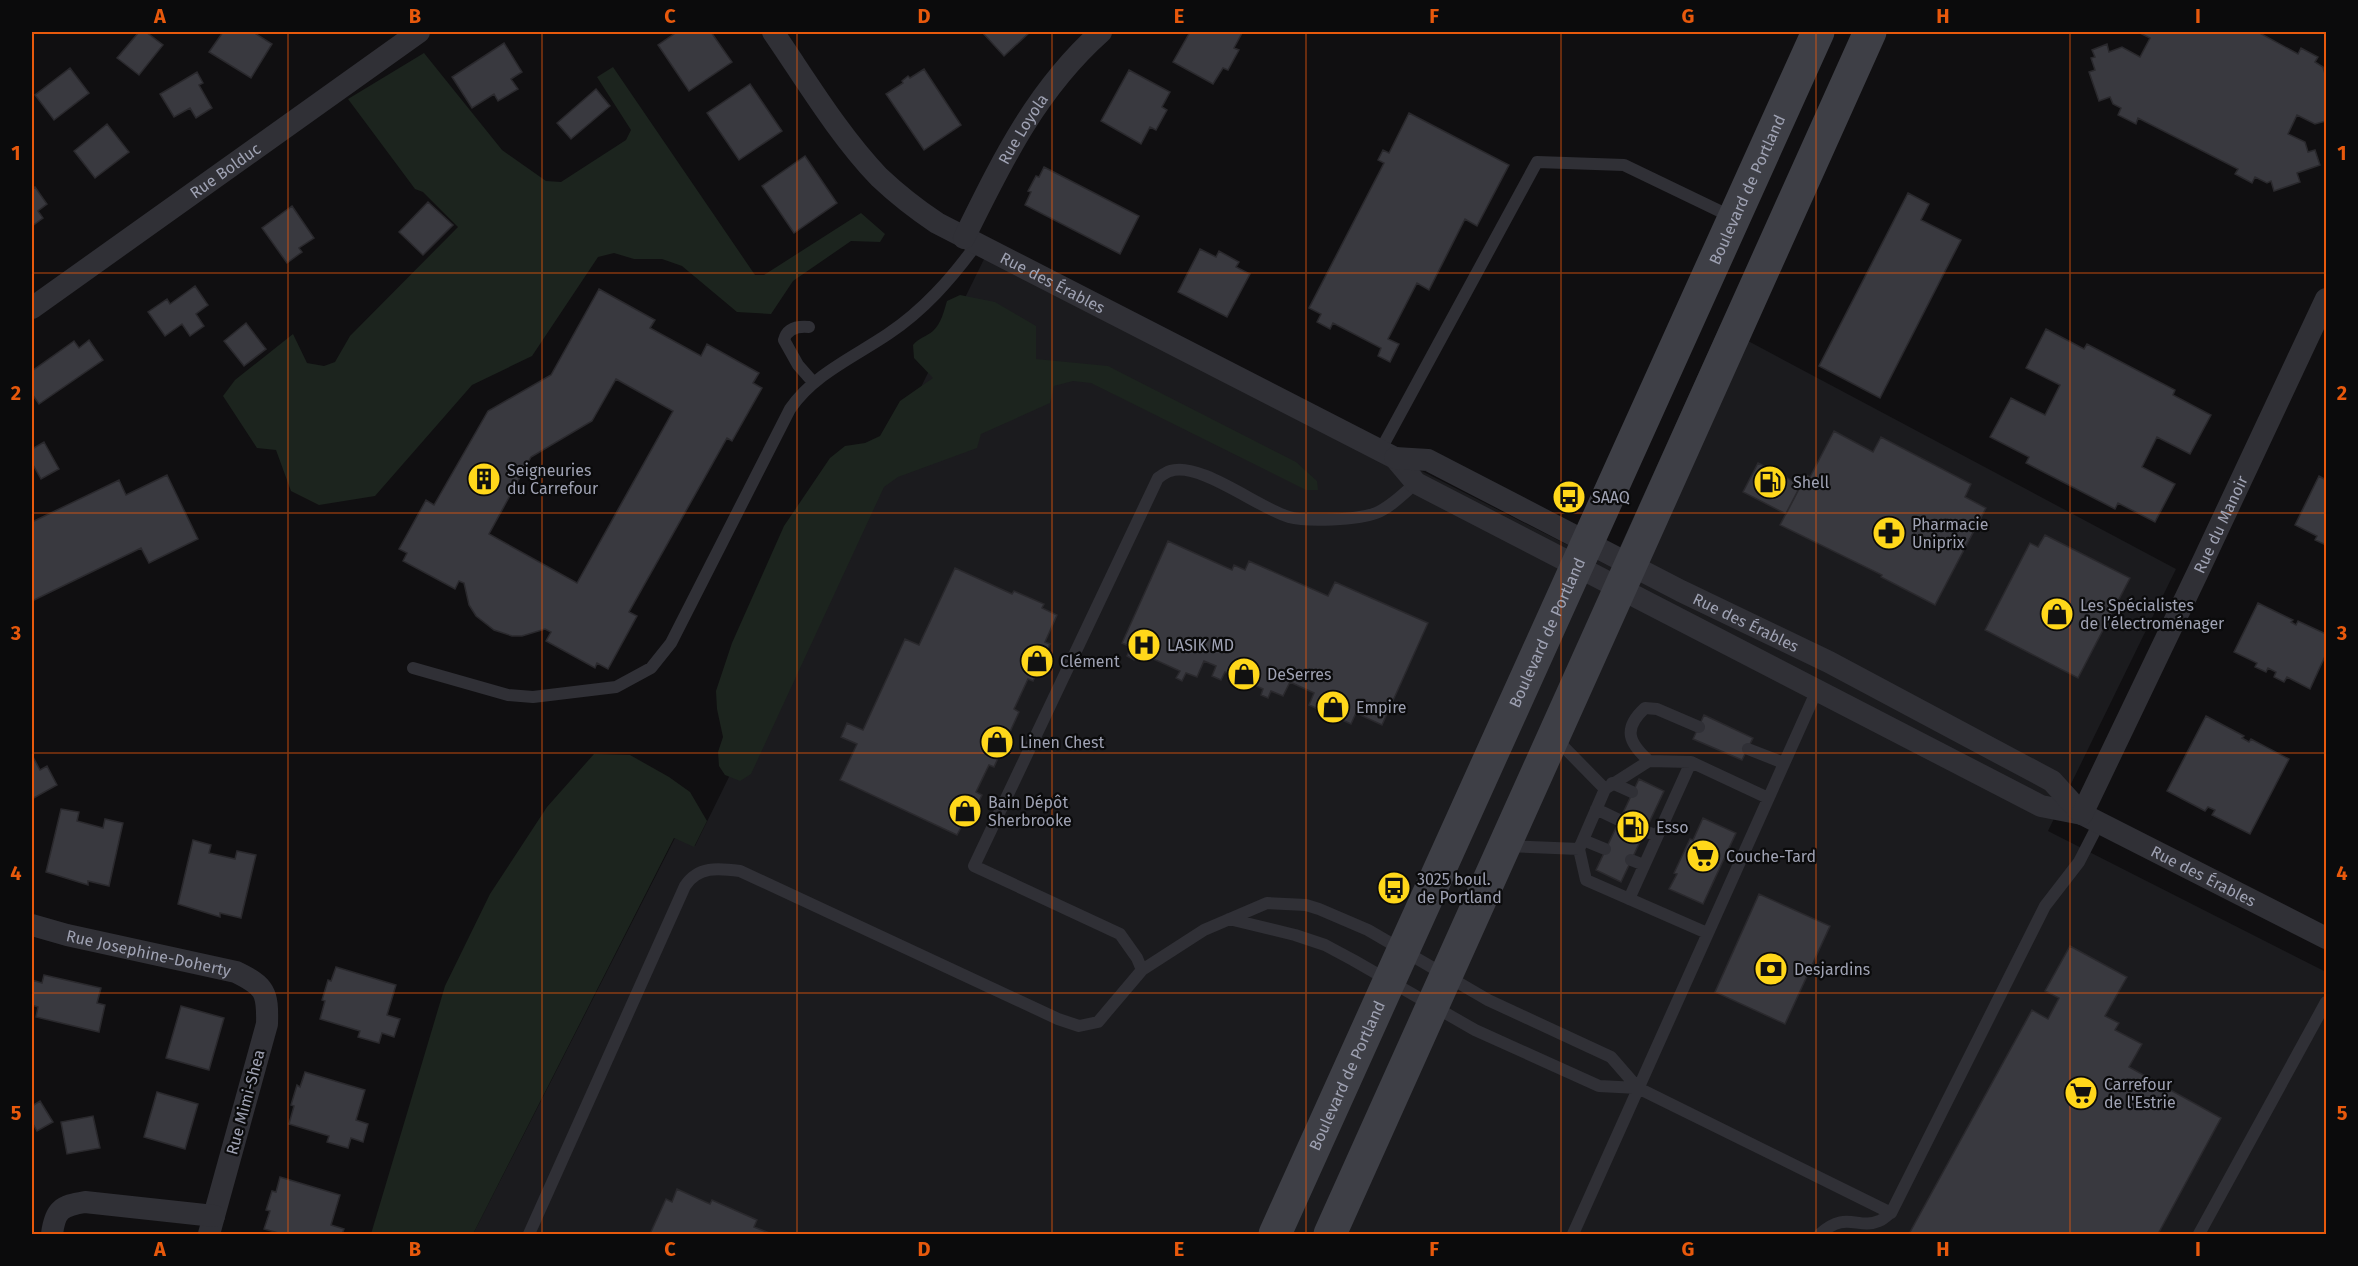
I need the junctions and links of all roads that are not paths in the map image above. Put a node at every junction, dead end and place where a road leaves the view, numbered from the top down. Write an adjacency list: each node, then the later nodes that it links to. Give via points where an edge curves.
1 (419, 32): 9 (street, Rue Bolduc)
2 (773, 32): 7 (street, Rue des Érables, via 878,175 936,224)
3 (1101, 32): 7 (street, Rue Loyola, via 1063,70 1006,152)
4 (1818, 32): 6 (main road, Boulevard de Portland)
5 (1870, 32): 15 (main road)
6 (1735, 218): 12 (lane, via 1624,165 1537,162); 14 (main road, Boulevard de Portland)
7 (970, 242): 11 (lane, via 955,274 920,309); 12 (street, Rue des Érables)
8 (2326, 299): 28 (street, Rue du Manoir, via 2197,574)
9 (32, 308)
10 (809, 327): 11 (lane, via 792,329 784,340)
11 (813, 382): 16 (lane, via 790,409 671,643 651,668 616,687 533,697 508,695)
12 (1388, 454): 13 (street, Rue des Érables); 14 (street, Rue des Érables, via 1428,460)
13 (1416, 483): 14 (street, Rue des Érables); 43 (lane, via 1376,513 1306,519 1288,516 1202,474 1170,471 1158,478 974,866 1120,934)
14 (1583, 553): 15 (street, Rue des Érables); 42 (main road, Boulevard de Portland)
15 (1626, 576): 17 (street, Rue des Érables); 19 (main road); 28 (street, Rue des Érables, via 1829,662 2052,781)
16 (413, 668)
17 (1817, 690): 23 (lane); 28 (street, Rue des Érables, via 2042,806)
18 (1699, 727): 21 (lane, via 1657,709 1645,708 1635,717 1630,735 1635,748)
19 (1553, 736): 24 (lane); 33 (main road)
20 (1748, 749): 23 (lane)
21 (1649, 761): 22 (lane); 24 (lane)
22 (1691, 762): 26 (lane); 31 (lane, via 1664,806)
23 (1784, 763): 26 (lane)
24 (1608, 786): 25 (lane); 27 (lane)
25 (1632, 792)
26 (1768, 798): 40 (lane)
27 (1596, 809): 29 (lane); 32 (lane)
28 (2091, 818): 41 (street, Rue des Érables); 50 (lane, via 2079,862 2045,906)
29 (1619, 820)
30 (1645, 831): 31 (lane)
31 (1657, 836): 36 (lane)
32 (1581, 845): 33 (lane); 34 (lane); 37 (lane, via 1586,880)
33 (1504, 846): 44 (main road)
34 (1605, 849)
35 (1631, 860): 36 (lane)
36 (1644, 866): 37 (lane)
37 (1629, 899): 40 (lane)
38 (1229, 919): 42 (lane, via 1267,903 1306,905 1368,930); 43 (lane, via 1204,930); 45 (lane, via 1325,945)
39 (32, 925): 46 (street, Rue Josephine-Doherty, via 236,972)
40 (1707, 933): 49 (lane)
41 (2326, 938)
42 (1404, 951): 44 (lane); 45 (main road, Boulevard de Portland)
43 (1142, 970): 53 (lane, via 1098,1022 1079,1026 740,871 718,868 699,872 685,886)
44 (1446, 976): 48 (main road); 49 (lane, via 1488,1000 1611,1057)
45 (1390, 981): 48 (lane); 54 (main road, Boulevard de Portland)
46 (263, 989): 51 (street, Rue Mimi-Shea, via 267,1024)
47 (2326, 1002): 58 (lane)
48 (1433, 1006): 49 (lane, via 1475,1030 1599,1086); 55 (main road)
49 (1638, 1088): 50 (lane); 56 (lane)
50 (1891, 1213): 57 (lane, via 1878,1222 1847,1220)
51 (211, 1225): 52 (street, Rue Mimi-Shea, via 85,1202 60,1210)
52 (52, 1234)
53 (529, 1234)
54 (1275, 1234)
55 (1330, 1234)
56 (1573, 1234)
57 (1820, 1234)
58 (2199, 1234)

